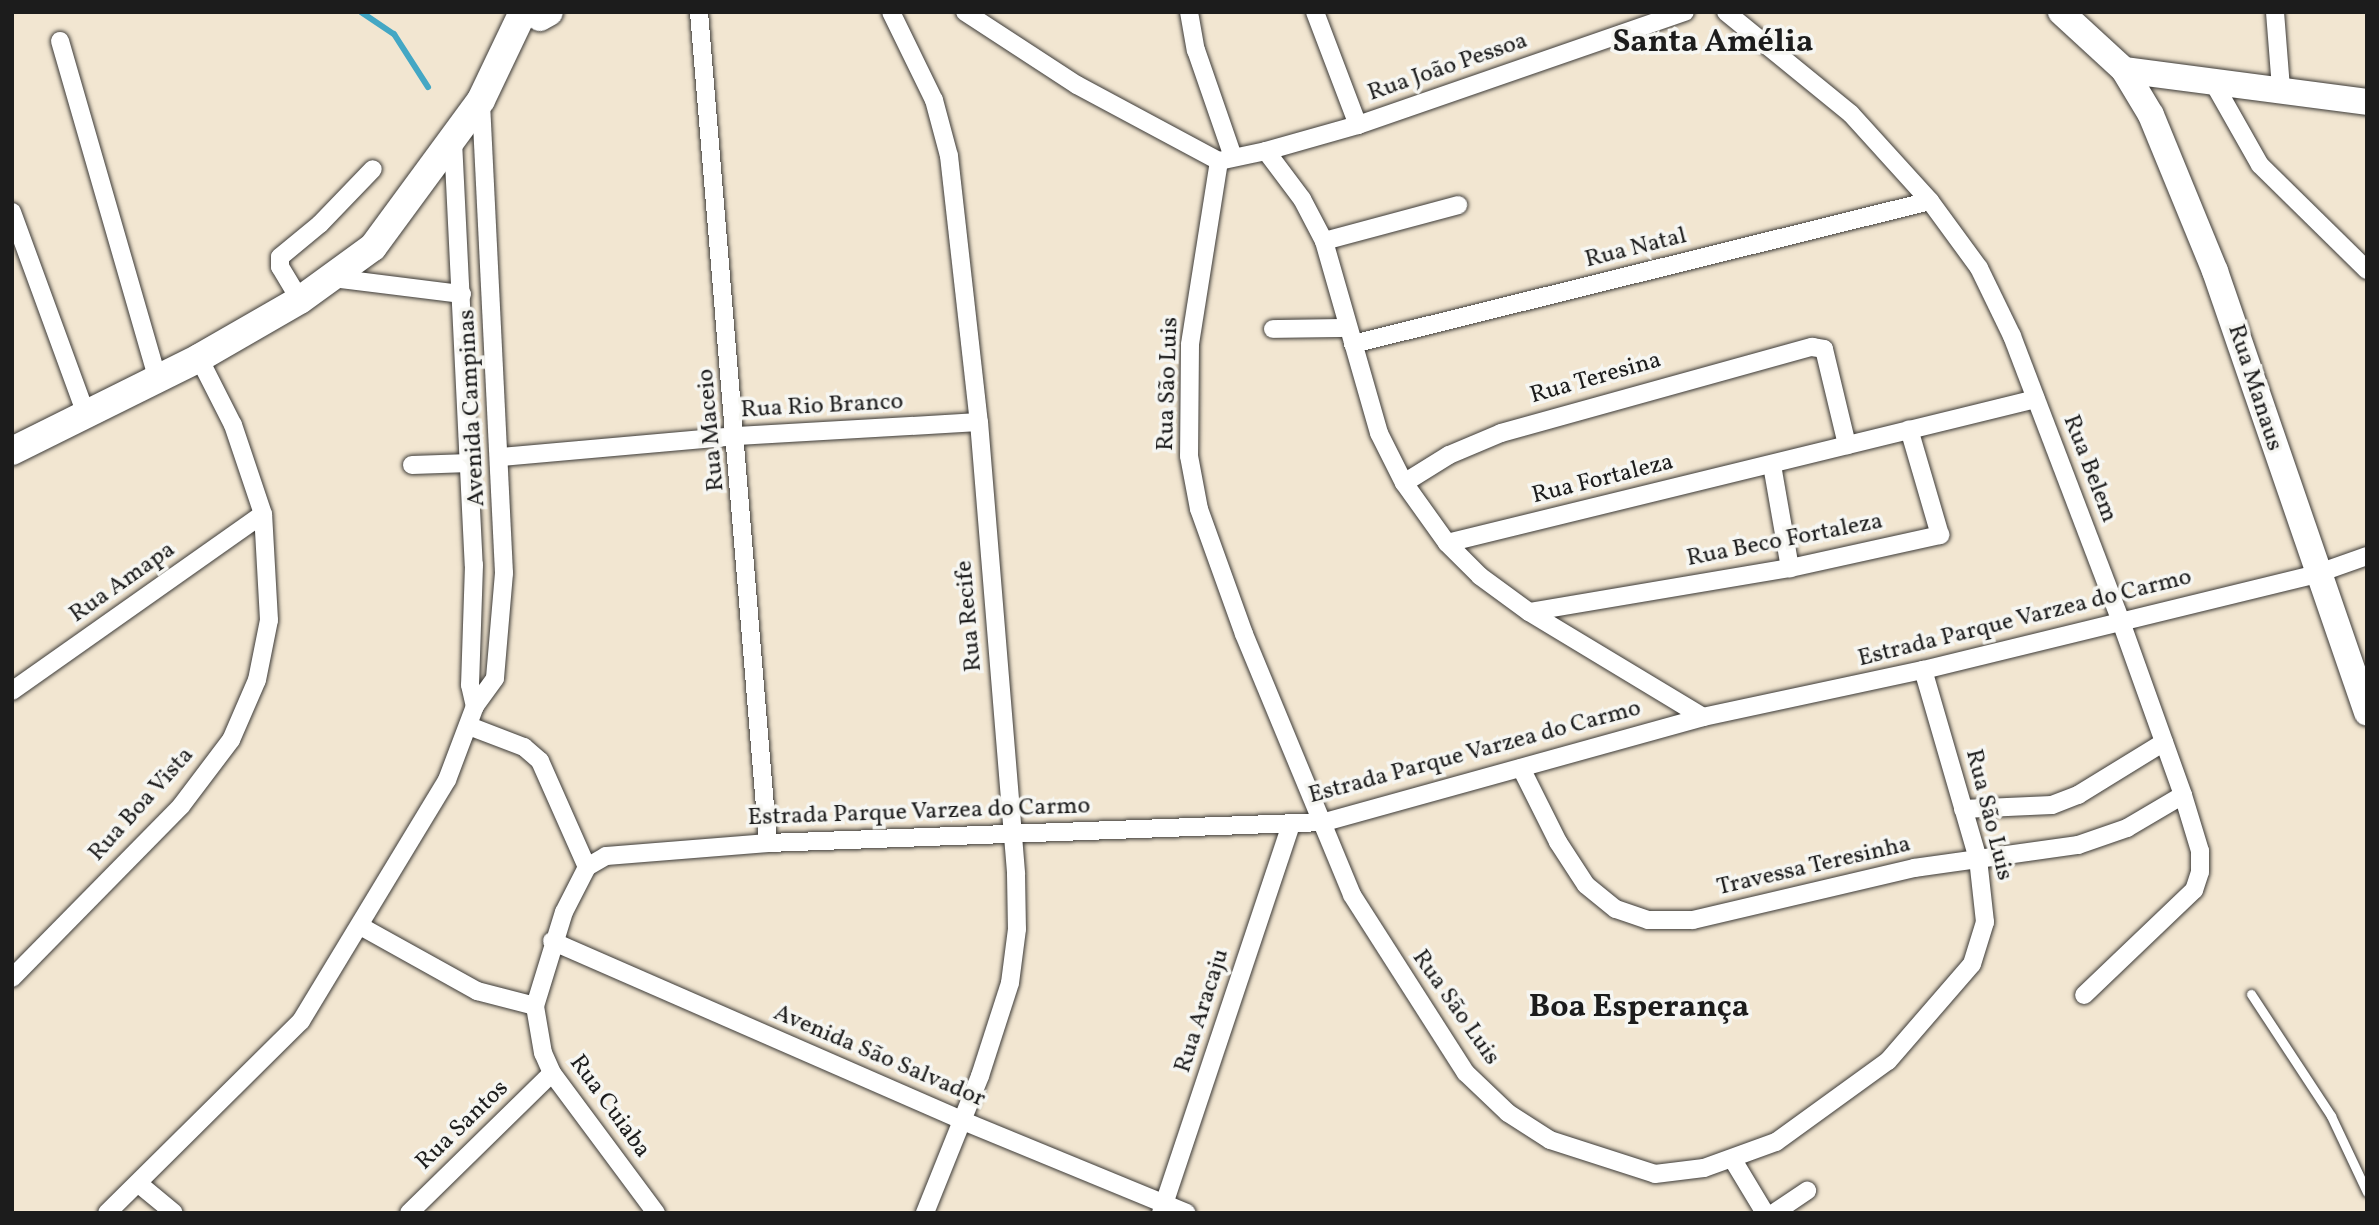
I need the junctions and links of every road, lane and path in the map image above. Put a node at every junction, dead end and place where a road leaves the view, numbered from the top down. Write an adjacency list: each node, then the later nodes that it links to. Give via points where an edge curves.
1 (699, 12): 38 (street, Rua Maceio)
2 (891, 12): 36 (street, Rua Recife, via 943,124)
3 (965, 12): 20 (street, via 1088,91)
4 (1189, 12): 20 (street)
5 (1315, 12): 17 (street)
6 (1685, 12): 17 (street, Rua João Pessoa)
7 (1726, 12): 22 (street, Rua Belem, via 1851,114)
8 (2061, 12): 12 (street, Rua Manaus)
9 (2275, 12): 14 (street)
10 (539, 14): 15 (main road, via 499,62)
11 (60, 41): 33 (street)
12 (2124, 70): 13 (street); 50 (street, Rua Manaus, via 2151,115 2215,271)
13 (2213, 82): 14 (street); 26 (street, via 2260,165)
14 (2281, 89): 16 (street)
15 (481, 100): 18 (main road); 41 (street, Avenida Campinas)
16 (2367, 102)
17 (1358, 125): 19 (street, Rua João Pessoa)
18 (453, 141): 27 (main road, via 373,247); 28 (street, Avenida Campinas)
19 (1266, 150): 20 (street); 25 (street, via 1286,173)
20 (1226, 159): 63 (street, Rua São Luis, via 1190,345 1189,456 1199,509 1244,634)
21 (373, 169): 29 (street, via 320,224 280,257 280,267)
22 (1930, 201): 31 (street, Rua Natal); 34 (street, Rua Belem, via 1979,268)
23 (1458, 205): 25 (street)
24 (12, 212): 35 (street)
25 (1324, 241): 31 (street)
26 (2367, 270)
27 (333, 278): 28 (street); 29 (main road)
28 (462, 294): 42 (street, Avenida Campinas)
29 (300, 300): 32 (main road)
30 (1273, 329): 31 (street, Rua Natal)
31 (1350, 336): 45 (street, via 1379,433)
32 (199, 358): 33 (main road); 46 (street, Rua Boa Vista, via 233,425)
33 (158, 376): 35 (main road)
34 (2036, 399): 37 (street, Rua Fortaleza); 52 (street, Rua Belem)
35 (86, 414): 40 (main road)
36 (979, 422): 38 (street, Rua Rio Branco); 65 (street, Rua Recife)
37 (1909, 429): 39 (street, Rua Fortaleza); 49 (street, Rua Beco Fortaleza, via 1940,535)
38 (737, 436): 41 (street, Rua Rio Branco); 66 (street, Rua Maceio)
39 (1847, 445): 43 (street, Rua Fortaleza); 45 (street, Rua Teresina, via 1824,349 1812,347 1501,433 1449,455)
40 (12, 452)
41 (500, 457): 55 (street, Avenida Campinas, via 500,646 495,678)
42 (470, 463): 44 (street); 55 (street, Avenida Campinas, via 474,565 470,685)
43 (1772, 464): 47 (street, Rua Fortaleza); 49 (street)
44 (412, 465)
45 (1404, 483): 47 (street)
46 (263, 514): 54 (street, Rua Amapa); 71 (street, Rua Boa Vista, via 269,620 257,680 231,740 181,806)
47 (1447, 543): 51 (street, via 1480,576)
48 (2367, 556): 50 (street, Estrada Parque Varzea do Carmo)
49 (1790, 568): 51 (street, Rua Beco Fortaleza)
50 (2316, 574): 52 (street, Estrada Parque Varzea do Carmo); 56 (street, Rua Manaus)
51 (1530, 612): 57 (street)
52 (2120, 618): 53 (street, Estrada Parque Varzea do Carmo); 59 (street, Rua Belem)
53 (1923, 670): 57 (street, Estrada Parque Varzea do Carmo); 62 (street, Rua São Luis)
54 (12, 691)
55 (475, 706): 58 (street, Avenida Campinas)
56 (2367, 713)
57 (1703, 718): 60 (street, Estrada Parque Varzea do Carmo)
58 (469, 726): 68 (street, via 524,747 540,761); 69 (street, Avenida Campinas, via 447,780)
59 (2164, 742): 61 (street, Rua Belem); 62 (street, via 2078,795 2052,805)
60 (1521, 768): 63 (street, Estrada Parque Varzea do Carmo); 67 (street, Travessa Teresinha, via 1558,842 1586,885 1616,909 1648,920 1693,920 1914,868)
61 (2183, 795): 67 (street, Travessa Teresinha, via 2127,828 2078,845); 73 (street, Rua Belem, via 2200,851 2194,890)
62 (1963, 808): 67 (street, Rua São Luis)
63 (1325, 821): 64 (street, Estrada Parque Varzea do Carmo); 77 (street, Rua São Luis, via 1352,895 1433,1026 1466,1073 1508,1113 1550,1140 1655,1174)
64 (1291, 825): 65 (street, Estrada Parque Varzea do Carmo); 81 (street, Rua Aracaju)
65 (1012, 834): 66 (street, Estrada Parque Varzea do Carmo); 76 (street, Rua Recife, via 1017,929 1010,983)
66 (768, 843): 68 (street, Estrada Parque Varzea do Carmo, via 628,851)
67 (1978, 859): 77 (street, Rua São Luis, via 1986,922 1972,964 1888,1061 1776,1143)
68 (587, 867): 70 (street)
69 (362, 927): 74 (street, via 477,991); 78 (street, via 301,1021)
70 (552, 941): 74 (street, Rua Cuiaba); 76 (street, Avenida São Salvador)
71 (12, 978)
72 (2252, 994): 80 (lane, via 2331,1116)
73 (2084, 995)
74 (535, 1006): 75 (street, Rua Cuiaba, via 543,1053)
75 (552, 1073): 84 (street, Rua Santos); 85 (street, Rua Cuiaba)
76 (961, 1120): 81 (street, Avenida São Salvador); 86 (street, Rua Recife)
77 (1733, 1160): 88 (street)
78 (139, 1184): 82 (street); 83 (street)
79 (1807, 1191): 89 (street)
80 (2367, 1192)
81 (1163, 1208): 87 (street, Avenida São Salvador)
82 (107, 1213)
83 (174, 1213)
84 (409, 1213)
85 (656, 1213)
86 (925, 1213)
87 (1187, 1213)
88 (1765, 1213)
89 (1774, 1213)

